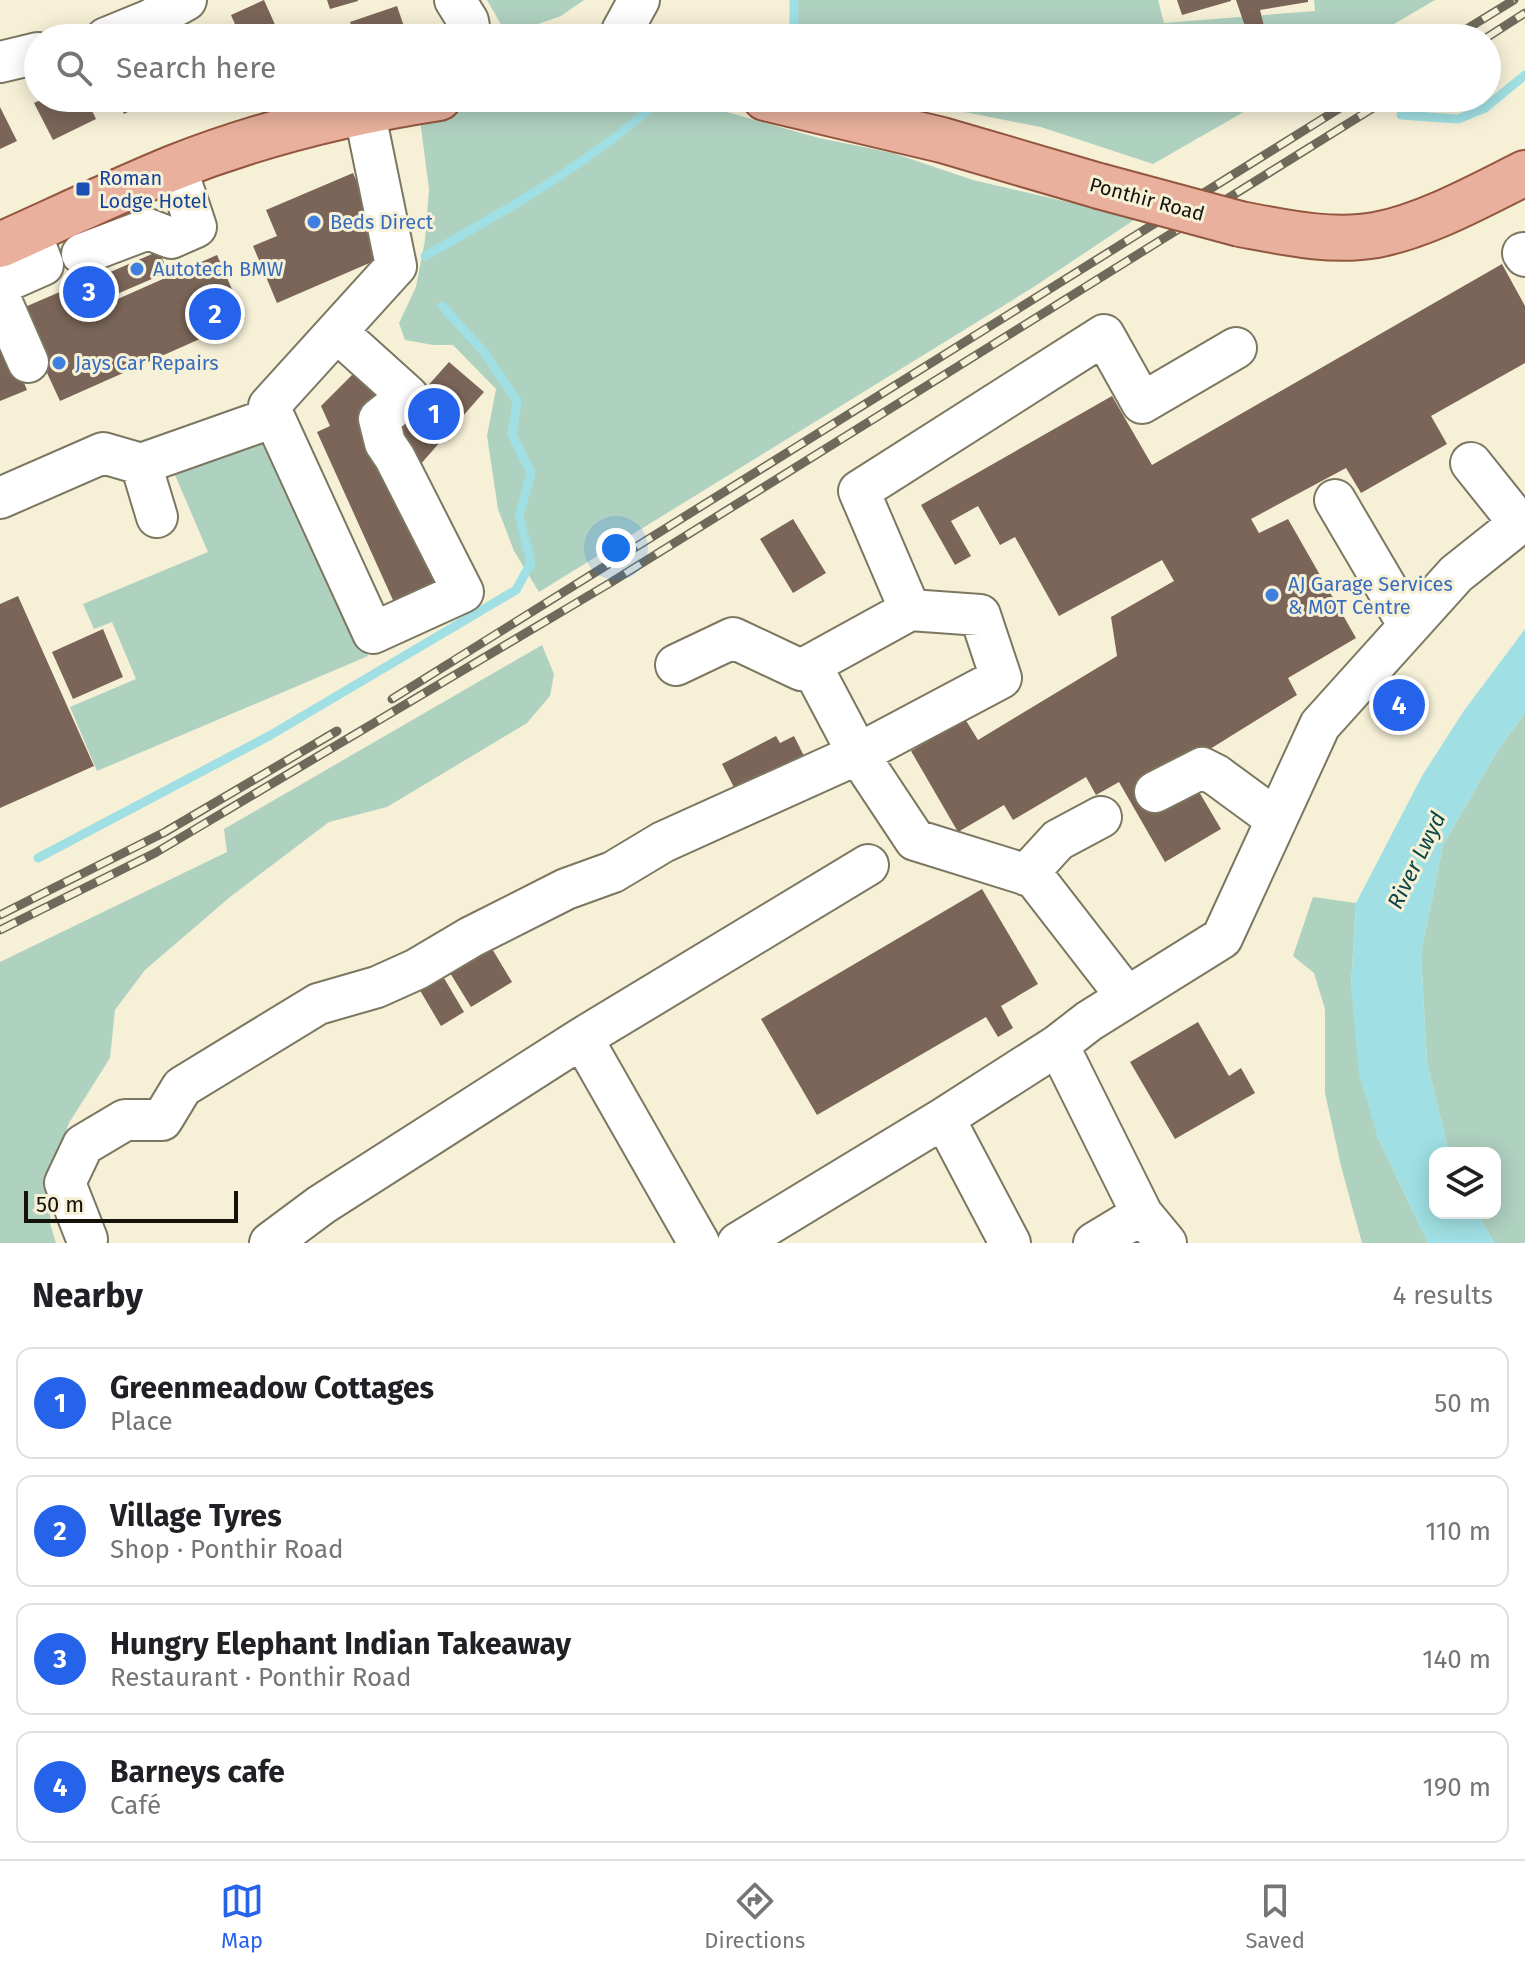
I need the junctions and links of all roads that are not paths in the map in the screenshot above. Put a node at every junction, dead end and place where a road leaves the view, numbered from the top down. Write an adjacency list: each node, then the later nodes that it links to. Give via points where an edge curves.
1 (186, 0): 4 (street)
2 (455, 0): 5 (street)
3 (639, 0): 6 (street)
4 (140, 24)
5 (469, 24)
6 (626, 24)
7 (24, 56): 8 (street)
8 (0, 62)
9 (356, 112): 12 (main road)
10 (364, 112): 18 (street, via 396,266)
11 (824, 112): 13 (main road, Ponthir Road, bridge, via 1240,224 1304,235 1376,235 1438,215)
12 (176, 167): 14 (main road); 15 (street, via 196,227 171,238 148,229)
13 (1525, 173)
14 (15, 238): 16 (street, via 43,265)
15 (82, 254)
16 (0, 284)
17 (0, 298): 20 (street)
18 (337, 332): 21 (street, via 269,406); 21 (street, via 408,396 379,419 385,443 463,592 373,633)
19 (1236, 348): 28 (street, via 1142,403 1104,335 859,491)
20 (28, 362)
21 (274, 417): 23 (street)
22 (1471, 463): 27 (street)
23 (141, 464): 24 (street, via 103,453); 26 (street)
24 (0, 498)
25 (1335, 500): 29 (street)
26 (157, 517)
27 (1522, 521): 29 (street, via 1456,574)
28 (910, 610): 31 (street); 32 (street, via 980,615 1001,678)
29 (1409, 626): 35 (street, via 1320,725)
30 (676, 665): 31 (street, via 733,638 801,670)
31 (811, 665): 32 (street)
32 (858, 754): 37 (street, via 915,840); 43 (street, via 663,842 613,872 566,889 417,969 318,1004 182,1087 162,1120 125,1120 83,1145 65,1183)
33 (1155, 792): 35 (street, via 1202,768)
34 (1101, 817): 37 (street, via 1058,840)
35 (1276, 819): 38 (street, via 1222,938)
36 (868, 865): 39 (street)
37 (1026, 875): 38 (street, via 1034,877)
38 (1127, 997): 40 (street)
39 (582, 1038): 44 (street); 45 (street)
40 (1058, 1045): 41 (street); 42 (street)
41 (944, 1118): 46 (street); 47 (street)
42 (1154, 1229): 48 (street)
43 (87, 1239)
44 (270, 1243)
45 (699, 1243)
46 (738, 1243)
47 (1010, 1243)
48 (1094, 1243)

